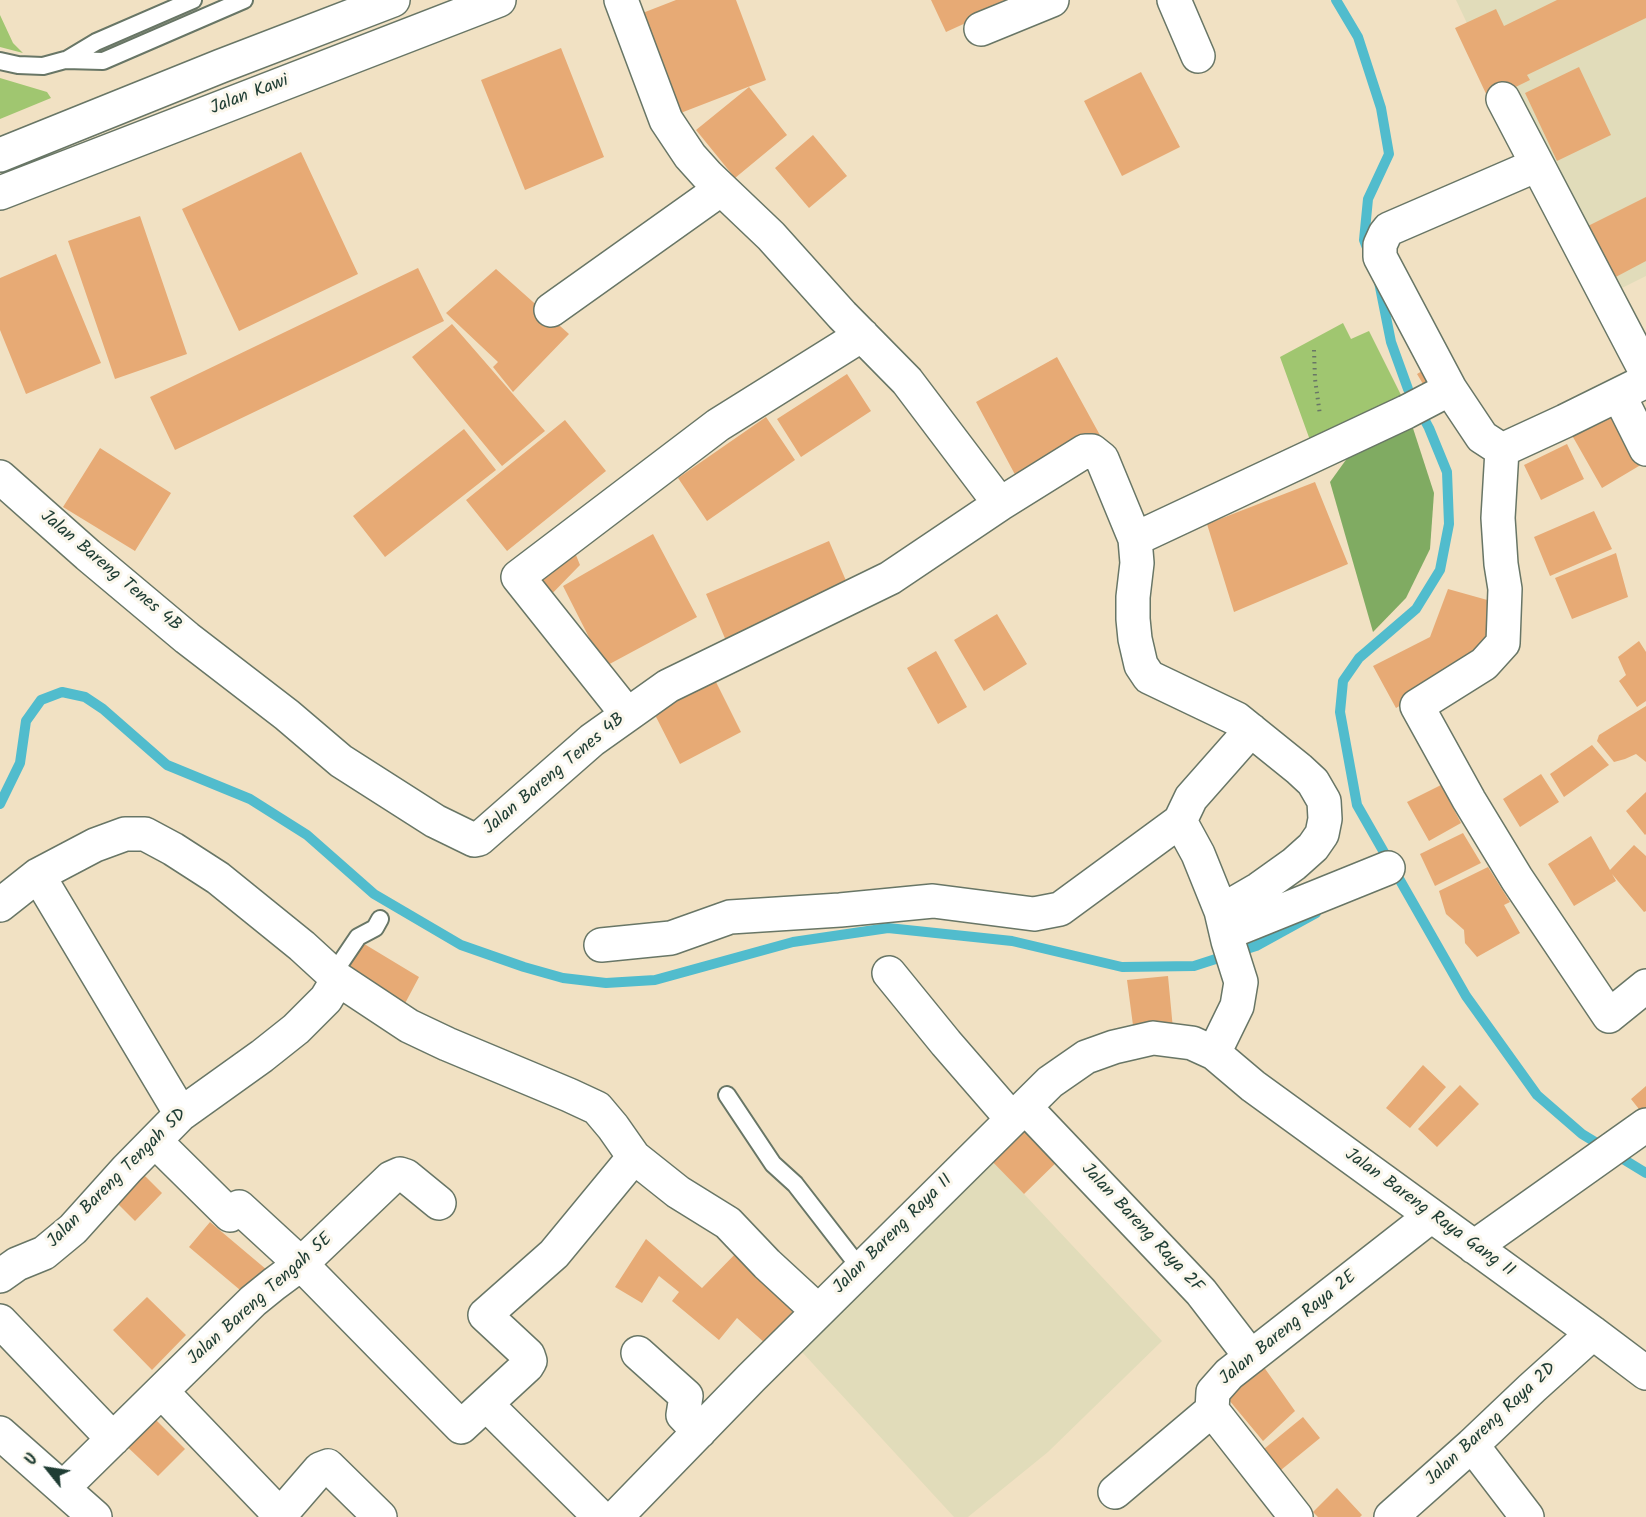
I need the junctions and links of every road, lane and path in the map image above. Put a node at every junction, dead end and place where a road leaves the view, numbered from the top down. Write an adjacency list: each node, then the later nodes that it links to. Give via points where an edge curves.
1 (194, 0): 10 (lane, via 96,42)
2 (243, 0): 10 (lane, via 103,61)
3 (499, 0): 16 (street, Jalan Kawi)
4 (621, 0): 15 (street, via 666,120 690,156)
5 (1052, 0): 8 (street)
6 (1174, 0): 9 (street)
7 (386, 2): 13 (street, Jalan Kawi)
8 (981, 29)
9 (1198, 56)
10 (65, 60): 11 (lane, via 43,66)
11 (0, 61)
12 (1503, 99): 14 (street)
13 (0, 155)
14 (1537, 165): 20 (street); 22 (street, via 1389,229 1380,245 1380,257)
15 (721, 189): 17 (street); 18 (street, via 771,236)
16 (0, 193)
17 (551, 310)
18 (862, 335): 27 (street, via 908,381); 29 (street, via 718,425 518,577)
19 (1314, 350): 23 (path, via 1319,410)
20 (1646, 372)
21 (1633, 388): 24 (street); 25 (street)
22 (1443, 393): 23 (street); 25 (street, via 1482,437)
23 (1330, 448): 28 (street)
24 (1646, 449)
25 (1502, 450): 40 (street, via 1498,518 1505,589 1503,643 1484,664 1417,706 1511,869 1609,1016)
26 (0, 477): 29 (street, Jalan Bareng Tenes 4B, via 187,638 342,761 467,838 479,839)
27 (999, 504): 28 (street, Jalan Bareng Tenes 4B, via 1085,450 1092,451 1102,459); 29 (street, Jalan Bareng Tenes 4B, via 890,578 668,686)
28 (1135, 540): 30 (street, via 1133,619 1141,665 1149,677 1237,719)
29 (627, 714)
30 (1251, 730): 31 (street, via 1191,798); 36 (street, via 1313,782 1324,801 1325,819 1322,834 1313,847 1259,889)
31 (1180, 821): 36 (street, via 1198,854); 37 (street, via 1051,911 1034,914 933,902 730,917 671,938)
32 (1388, 868): 36 (street)
33 (38, 875): 34 (street); 39 (street, via 95,845 125,834 145,834 218,878); 44 (street)
34 (0, 905)
35 (380, 919): 39 (lane, via 375,928 358,937)
36 (1228, 939): 41 (street, via 1241,982 1237,1006)
37 (600, 945)
38 (889, 973): 43 (street, Jalan Bareng Raya 2F, via 946,1043)
39 (336, 977): 44 (street, Jalan Bareng Tengah 5D, via 326,999 296,1029); 47 (street, via 409,1026 597,1108)
40 (1646, 986)
41 (1214, 1053): 43 (street, Jalan Bareng Raya II, via 1192,1043 1154,1038 1114,1047 1086,1057 1050,1082); 49 (street, Jalan Bareng Raya Gang II)
42 (727, 1095): 52 (lane, via 773,1164 795,1184)
43 (1019, 1113): 52 (street, Jalan Bareng Raya II); 58 (street, Jalan Bareng Raya 2F, via 1201,1292)
44 (181, 1114): 46 (street, Jalan Bareng Tengah 5D)
45 (1635, 1133): 50 (street)
46 (155, 1141): 51 (street, via 230,1215 239,1207); 53 (street, Jalan Bareng Tengah 5D, via 73,1229 44,1253)
47 (634, 1157): 54 (street, via 678,1192 728,1223); 61 (street, via 554,1254 485,1315 530,1360)
48 (439, 1203): 51 (street, Jalan Bareng Tengah 5E, via 400,1174)
49 (1431, 1216): 50 (street, Jalan Bareng Raya Gang II); 58 (street, Jalan Bareng Raya 2E)
50 (1474, 1247): 56 (street, Jalan Bareng Raya Gang II)
51 (301, 1264): 60 (street, Jalan Bareng Tengah 5E, via 253,1301); 61 (street, via 461,1427)
52 (861, 1268): 54 (street, Jalan Bareng Raya II)
53 (0, 1276)
54 (818, 1311): 63 (street, Jalan Bareng Raya II)
55 (0, 1321): 65 (street)
56 (1593, 1333): 59 (street, Jalan Bareng Raya Gang II); 66 (street, Jalan Bareng Raya 2D)
57 (638, 1353): 63 (street, via 686,1396 683,1415)
58 (1251, 1357): 62 (street, Jalan Bareng Raya 2E, via 1212,1392)
59 (1646, 1373)
60 (162, 1392): 65 (street, Jalan Bareng Tengah 5E); 69 (street)
61 (486, 1405): 72 (street)
62 (1212, 1410): 68 (street); 74 (street, Jalan Bareng Raya 2E)
63 (699, 1432): 73 (street, Jalan Bareng Raya II)
64 (0, 1433): 67 (street)
65 (113, 1439): 67 (street, Jalan Bareng Tengah 5E)
66 (1472, 1445): 75 (street, Jalan Bareng Raya 2D); 76 (street)
67 (63, 1488): 70 (street)
68 (1114, 1492)
69 (285, 1513): 71 (street, via 320,1469 328,1466)
70 (95, 1517)
71 (380, 1517)
72 (600, 1517)
73 (616, 1517)
74 (1296, 1517)
75 (1391, 1517)
76 (1527, 1517)

